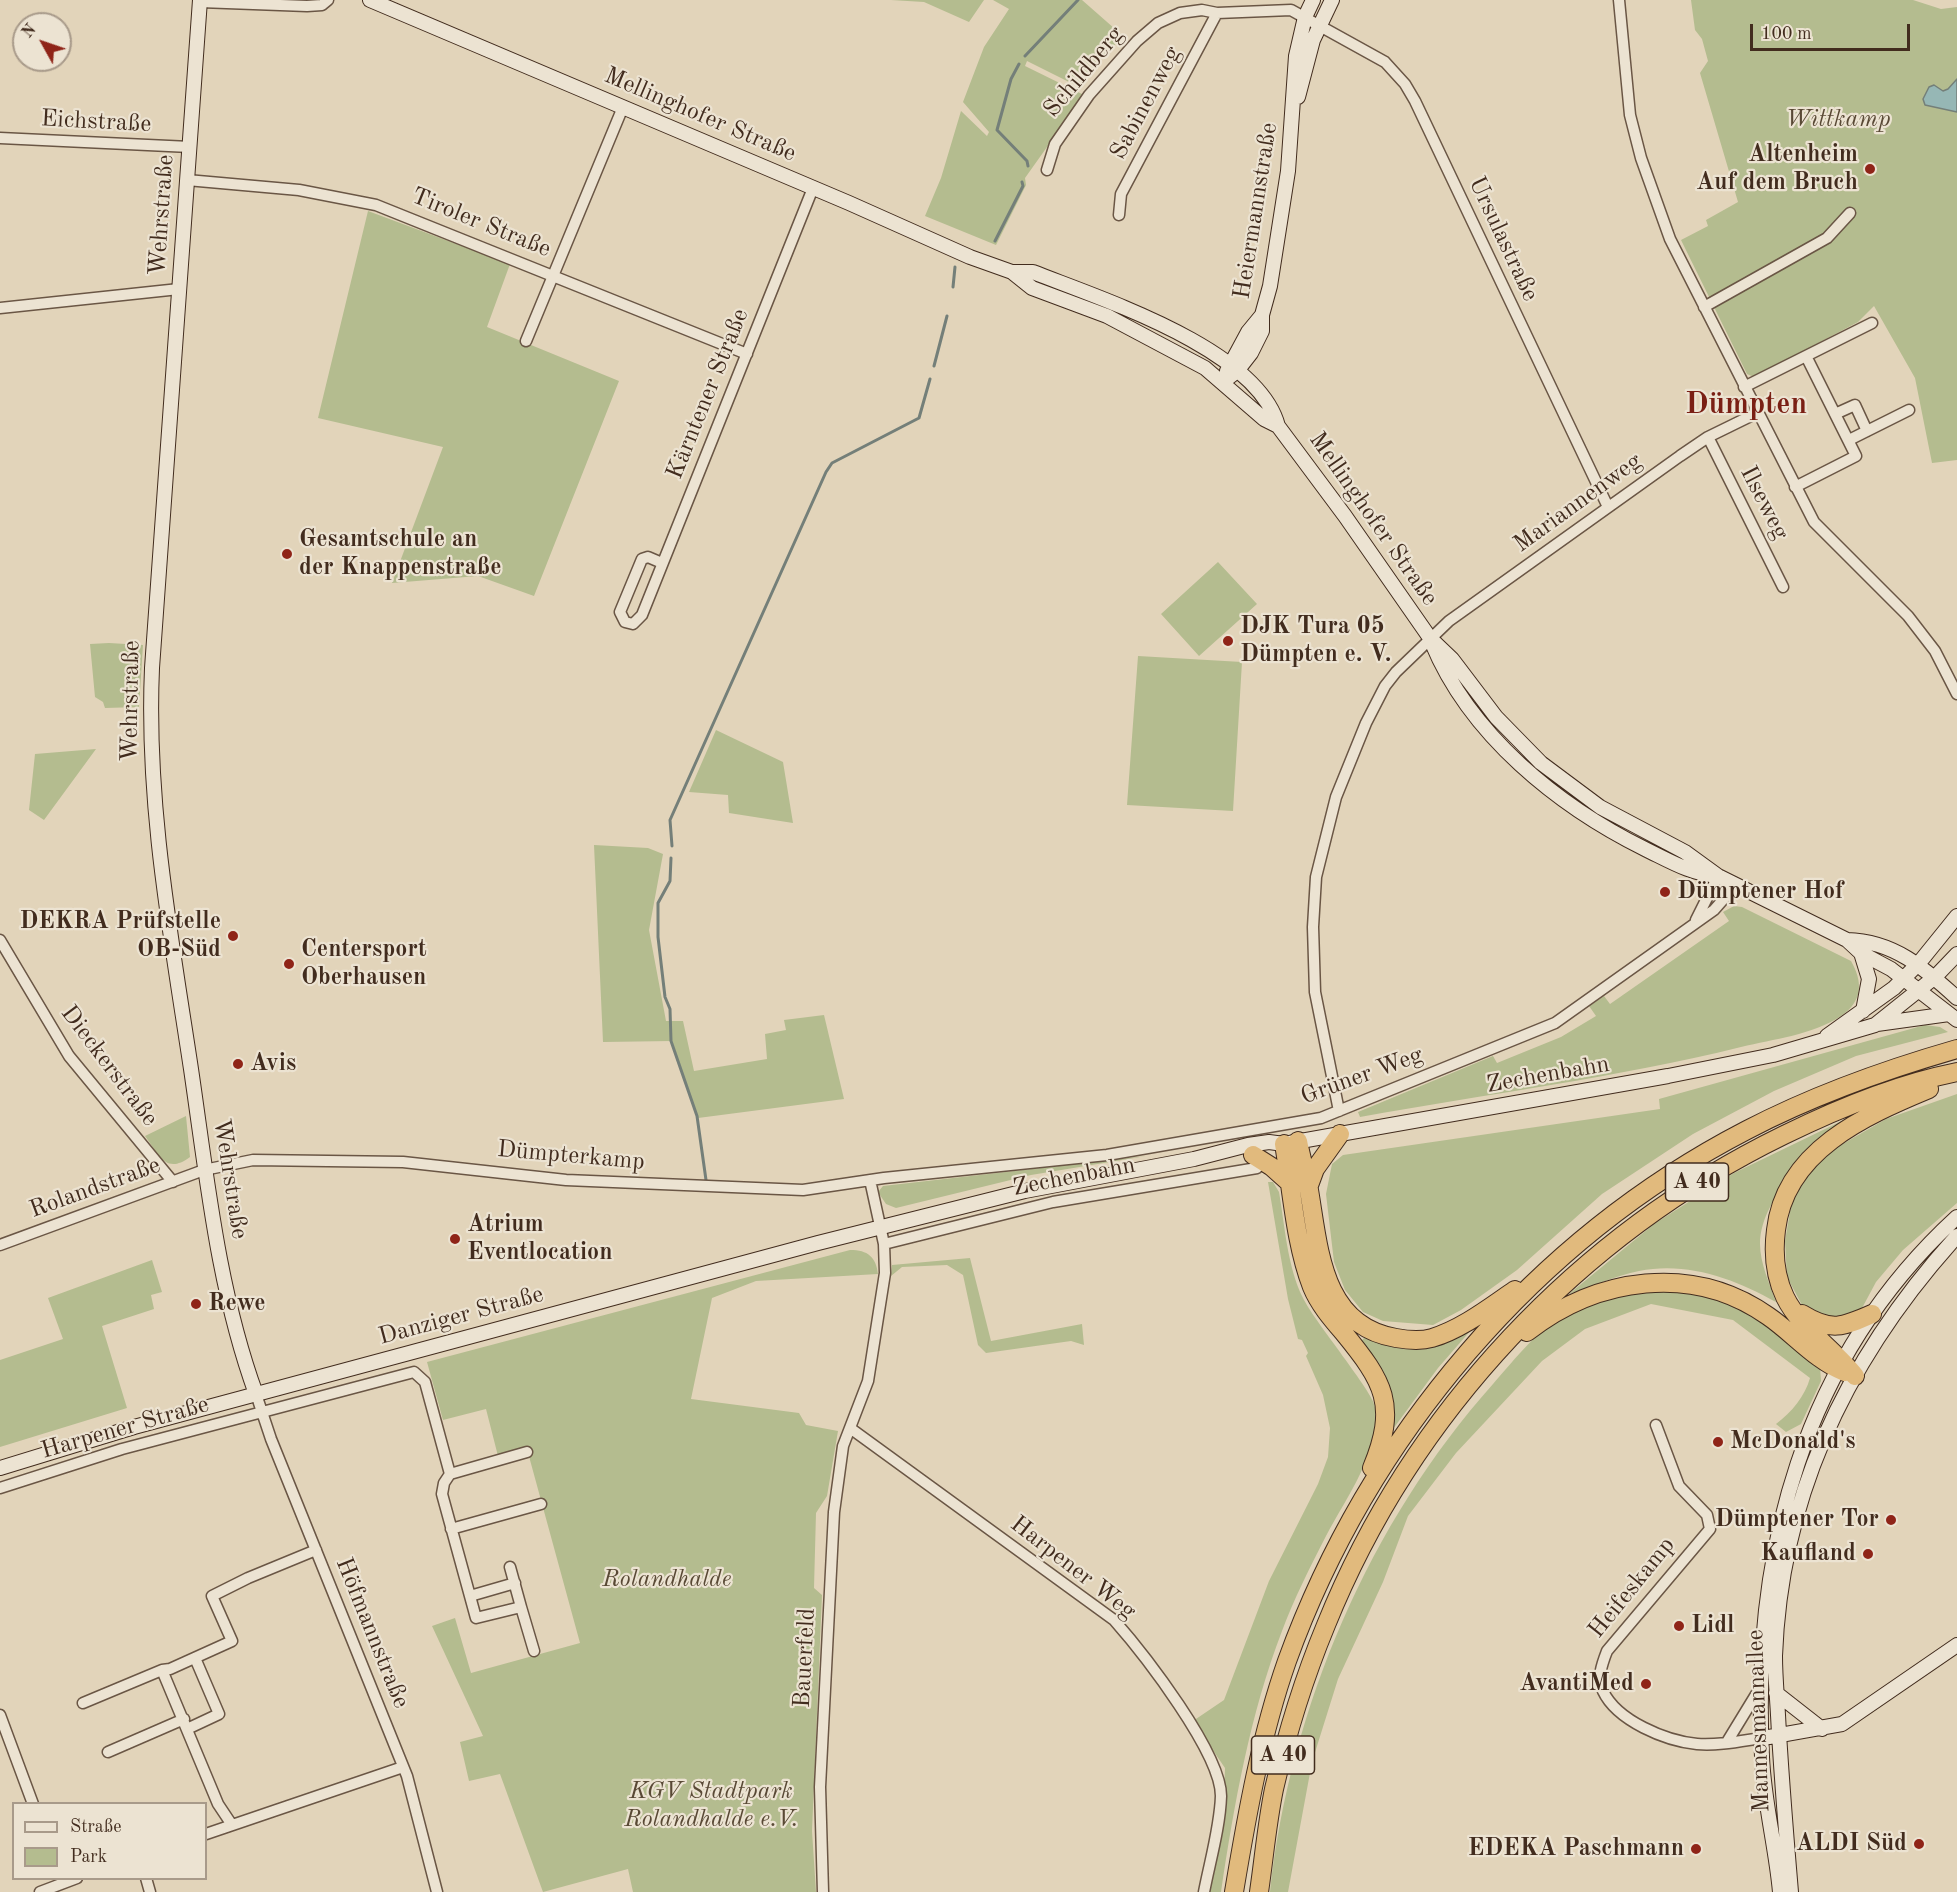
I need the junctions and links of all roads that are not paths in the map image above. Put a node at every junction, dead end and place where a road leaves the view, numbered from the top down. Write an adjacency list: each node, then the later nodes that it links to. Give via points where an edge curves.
1 (327, 0): 6 (street, via 322,5 307,6)
2 (370, 0): 10 (main road, Mellinghofer Straße)
3 (1313, 0): 8 (main road, Heiermannstraße)
4 (1332, 0): 9 (main road)
5 (1619, 0): 22 (street, via 1630,115 1641,158 1663,222)
6 (200, 1): 13 (main road, Wehrstraße)
7 (1217, 13): 8 (street, Schildberg, via 1279,9); 14 (street, Schildberg, via 1180,13 1158,23 1137,41 1089,95 1055,144); 18 (street, Sabinenweg, via 1121,194)
8 (1305, 17): 9 (street, Schildberg); 11 (main road, Heiermannstraße, via 1294,68)
9 (1319, 25): 11 (main road, Heiermannstraße); 39 (street, Ursulastraße, via 1373,53 1405,84)
10 (623, 107): 16 (main road, Mellinghofer Straße); 20 (street)
11 (1294, 114): 28 (main road, Heiermannstraße, via 1262,331 1251,353)
12 (0, 138): 13 (street, Eichstraße)
13 (190, 147): 15 (main road, Wehrstraße)
14 (1047, 170)
15 (187, 180): 20 (street, Tiroler Straße, via 299,190 363,201); 21 (main road, Wehrstraße)
16 (813, 188): 19 (main road, Mellinghofer Straße, via 970,258); 26 (street, Kärntener Straße)
17 (1850, 213): 22 (street, via 1827,238)
18 (1119, 215)
19 (1012, 272): 28 (main road, Mellinghofer Straße, via 1033,272 1112,304 1184,336); 29 (main road, Mellinghofer Straße, via 1032,288 1153,338)
20 (554, 275): 25 (street); 26 (street, Tiroler Straße)
21 (179, 289): 23 (street); 69 (main road, Wehrstraße, via 152,668 152,761 158,848)
22 (1704, 307): 30 (street)
23 (0, 308)
24 (1872, 323): 27 (street)
25 (526, 341)
26 (747, 354): 40 (street, Kärntener Straße)
27 (1806, 356): 30 (street); 33 (street)
28 (1234, 368): 29 (main road, Heiermannstraße); 34 (main road, Mellinghofer Straße, via 1260,392)
29 (1223, 382): 34 (main road, Mellinghofer Straße, via 1264,419)
30 (1744, 387): 32 (street)
31 (1909, 410): 35 (street)
32 (1757, 412): 36 (street, Mariannenweg); 38 (street)
33 (1836, 414): 35 (street, via 1854,405); 37 (street)
34 (1278, 426): 42 (main road, Mellinghofer Straße)
35 (1867, 430): 37 (street)
36 (1708, 437): 39 (street, Mariannenweg); 41 (street, Ilseweg)
37 (1849, 440): 38 (street, via 1856,456)
38 (1796, 487): 43 (street, via 1814,522 1908,616 1935,651)
39 (1608, 507): 42 (street, Mariannenweg)
40 (662, 563): 40 (street, Kärntener Straße, via 638,622 630,624 623,620 620,612 642,559 648,557)
41 (1783, 587)
42 (1430, 638): 44 (main road, Mellinghofer Straße, via 1442,666 1500,745 1551,792 1617,835 1692,872); 64 (street, Mariannenweg, via 1385,686 1366,723 1336,797 1316,876 1315,992)
43 (1957, 694)
44 (1718, 876): 45 (main road, Mellinghofer Straße); 47 (street, Grüner Weg)
45 (1736, 885): 47 (street, Grüner Weg, via 1720,904); 49 (main road, Mellinghofer Straße)
46 (1957, 916): 52 (main road, Zechenbahn)
47 (1695, 923): 64 (street, Grüner Weg, via 1555,1023)
48 (0, 940): 72 (street, Dieckerstraße, via 69,1056)
49 (1846, 940): 50 (main road, Mellinghofer Straße); 52 (main road, Mellinghofer Straße, via 1862,940)
50 (1861, 953): 54 (main road, Mellinghofer Straße); 57 (main road, via 1869,979)
51 (1957, 954): 53 (main road, Zechenbahn)
52 (1919, 963): 53 (main road, Mellinghofer Straße); 54 (main road, Zechenbahn)
53 (1935, 976): 55 (main road, Zechenbahn); 56 (main road, Mellinghofer Straße)
54 (1904, 979): 55 (main road, Mellinghofer Straße); 57 (main road, Zechenbahn)
55 (1919, 990): 58 (main road, Mellinghofer Straße); 59 (main road, Zechenbahn)
56 (1957, 998)
57 (1863, 1011): 60 (main road, Zechenbahn)
58 (1953, 1017): 59 (main road)
59 (1875, 1025): 60 (main road, Zechenbahn)
60 (1818, 1042): 65 (main road, Zechenbahn, via 1668,1076)
61 (1957, 1049): 80 (highway, A 40, via 1877,1072 1746,1130 1638,1197)
62 (1957, 1072): 83 (highway, A 40, via 1925,1078 1853,1103 1706,1177 1574,1275)
63 (1957, 1077): 81 (highway, via 1888,1106 1836,1136 1804,1163 1777,1215 1774,1243 1776,1272)
64 (1339, 1111): 70 (street, Grüner Weg, via 1321,1118 1118,1153)
65 (1340, 1134): 66 (main road, Zechenbahn); 73 (highway)
66 (1291, 1142): 67 (main road, Zechenbahn, via 1248,1145); 68 (main road, Zechenbahn); 73 (highway)
67 (1194, 1159): 68 (main road, Zechenbahn); 74 (main road, Zechenbahn)
68 (1255, 1162): 73 (highway, via 1272,1167); 78 (street, Zechenbahn, via 1053,1202)
69 (204, 1170): 71 (street, Dümpterkamp, via 271,1158 344,1159 469,1167 566,1180 763,1189 803,1190); 72 (street, Rolandstraße); 85 (main road, Wehrstraße, via 215,1238)
70 (935, 1173): 71 (street, Dümpterkamp)
71 (870, 1180): 76 (street, Bauerfeld)
72 (173, 1182): 79 (street, Rolandstraße)
73 (1300, 1186): 80 (highway, via 1326,1279 1340,1305 1362,1325 1383,1336 1432,1338); 96 (highway, via 1305,1268 1326,1311 1377,1377 1384,1396 1386,1424 1381,1445)
74 (936, 1212): 76 (main road, Danziger Straße)
75 (1957, 1217): 82 (main road, Mannesmannallee, via 1918,1255)
76 (880, 1227): 78 (street, Bauerfeld); 85 (main road, Danziger Straße)
77 (1956, 1237): 84 (main road, Mannesmannallee)
78 (884, 1244): 88 (street, Bauerfeld, via 885,1273 868,1381)
79 (0, 1245)
80 (1550, 1268): 96 (highway, A 40, via 1505,1311 1437,1390 1392,1452)
81 (1793, 1309): 82 (highway, via 1817,1324 1832,1327 1846,1326); 84 (highway)
82 (1872, 1314): 84 (main road, Mannesmannallee)
83 (1483, 1366): 84 (highway, via 1569,1304 1602,1291 1664,1281 1737,1297); 127 (highway, A 40, via 1397,1485 1326,1624 1294,1712 1274,1792)
84 (1846, 1369): 107 (main road, Mannesmannallee, via 1810,1427 1787,1492 1770,1565); 108 (main road, Mannesmannallee, via 1844,1392 1823,1436 1795,1526 1778,1616)
85 (256, 1394): 86 (street, Höfmannstraße); 89 (main road, Danziger Straße)
86 (263, 1413): 91 (street, Harpener Straße); 93 (street, Danziger Straße, via 410,1372 419,1374 425,1382); 98 (street, Höfmannstraße)
87 (1656, 1425): 115 (street, Heifeskamp, via 1679,1486 1707,1515 1710,1529 1607,1651 1600,1680 1611,1703 1623,1714 1667,1737 1698,1744)
88 (850, 1428): 124 (street, Bauerfeld, via 841,1460 832,1545 820,1797); 125 (street, Harpener Weg, via 1114,1620 1143,1654 1218,1771 1221,1797)
89 (101, 1436): 91 (street); 92 (main road, Danziger Straße)
90 (527, 1452): 93 (street)
91 (91, 1458): 94 (street, Harpener Straße)
92 (0, 1468)
93 (450, 1474): 97 (street, via 442,1488)
94 (0, 1488)
95 (541, 1504): 97 (street)
96 (1348, 1525): 126 (highway, A 40, via 1287,1662 1261,1750)
97 (452, 1529): 101 (street)
98 (316, 1550): 105 (street, via 212,1596 232,1641); 117 (street, Höfmannstraße)
99 (510, 1567): 100 (street)
100 (515, 1583): 101 (street); 102 (street)
101 (470, 1596): 102 (street, via 476,1618)
102 (521, 1607): 104 (street)
103 (1957, 1645): 112 (main road, Heifeskamp, via 1860,1714)
104 (534, 1651)
105 (195, 1658): 106 (street); 111 (street, via 219,1714)
106 (162, 1670): 109 (street); 111 (street)
107 (1760, 1688): 114 (main road, Mannesmannallee); 115 (street)
108 (1776, 1693): 112 (main road); 113 (main road, Mannesmannallee)
109 (83, 1703)
110 (0, 1715): 118 (street)
111 (185, 1724): 116 (street); 119 (street, via 218,1804)
112 (1822, 1729): 113 (main road, Heifeskamp)
113 (1778, 1736): 114 (main road, Heifeskamp); 129 (main road, Mannesmannallee)
114 (1761, 1738): 115 (street, Heifeskamp); 128 (main road, Mannesmannallee, via 1765,1796)
115 (1726, 1742)
116 (108, 1752)
117 (403, 1767): 119 (street); 123 (street, Höfmannstraße)
118 (33, 1802)
119 (232, 1825): 120 (street)
120 (207, 1834)
121 (62, 1881): 122 (street)
122 (39, 1892)
123 (437, 1892)
124 (823, 1892)
125 (1204, 1892)
126 (1234, 1892)
127 (1259, 1892)
128 (1780, 1892)
129 (1791, 1892)

